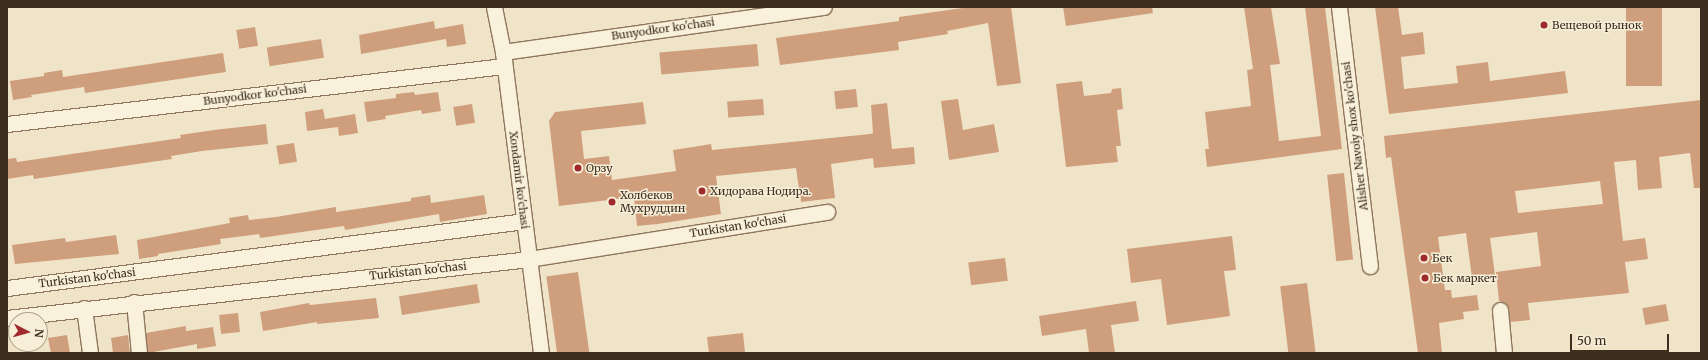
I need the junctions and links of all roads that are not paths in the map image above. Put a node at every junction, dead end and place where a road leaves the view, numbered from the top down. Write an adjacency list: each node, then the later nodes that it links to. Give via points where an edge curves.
1 (494, 7): 4 (street, Xondamir ko'chasi)
2 (824, 7): 4 (street, Bunyodkor ko'chasi)
3 (1339, 7): 9 (street, Alisher Navoiy shox ko'chasi)
4 (503, 59): 5 (street, Bunyodkor ko'chasi); 7 (street, Xondamir ko'chasi)
5 (7, 124)
6 (827, 212): 8 (street, Turkistan ko'chasi)
7 (524, 221): 8 (street, Xondamir ko'chasi); 10 (street, Turkistan ko'chasi)
8 (529, 259): 11 (street, Turkistan ko'chasi); 17 (street, Xondamir ko'chasi)
9 (1370, 266)
10 (7, 288)
11 (134, 302): 12 (street, Turkistan ko'chasi); 16 (street)
12 (84, 308): 14 (street, Turkistan ko'chasi); 15 (street)
13 (1500, 310): 18 (street)
14 (7, 318)
15 (90, 353)
16 (139, 353)
17 (541, 353)
18 (1504, 353)

